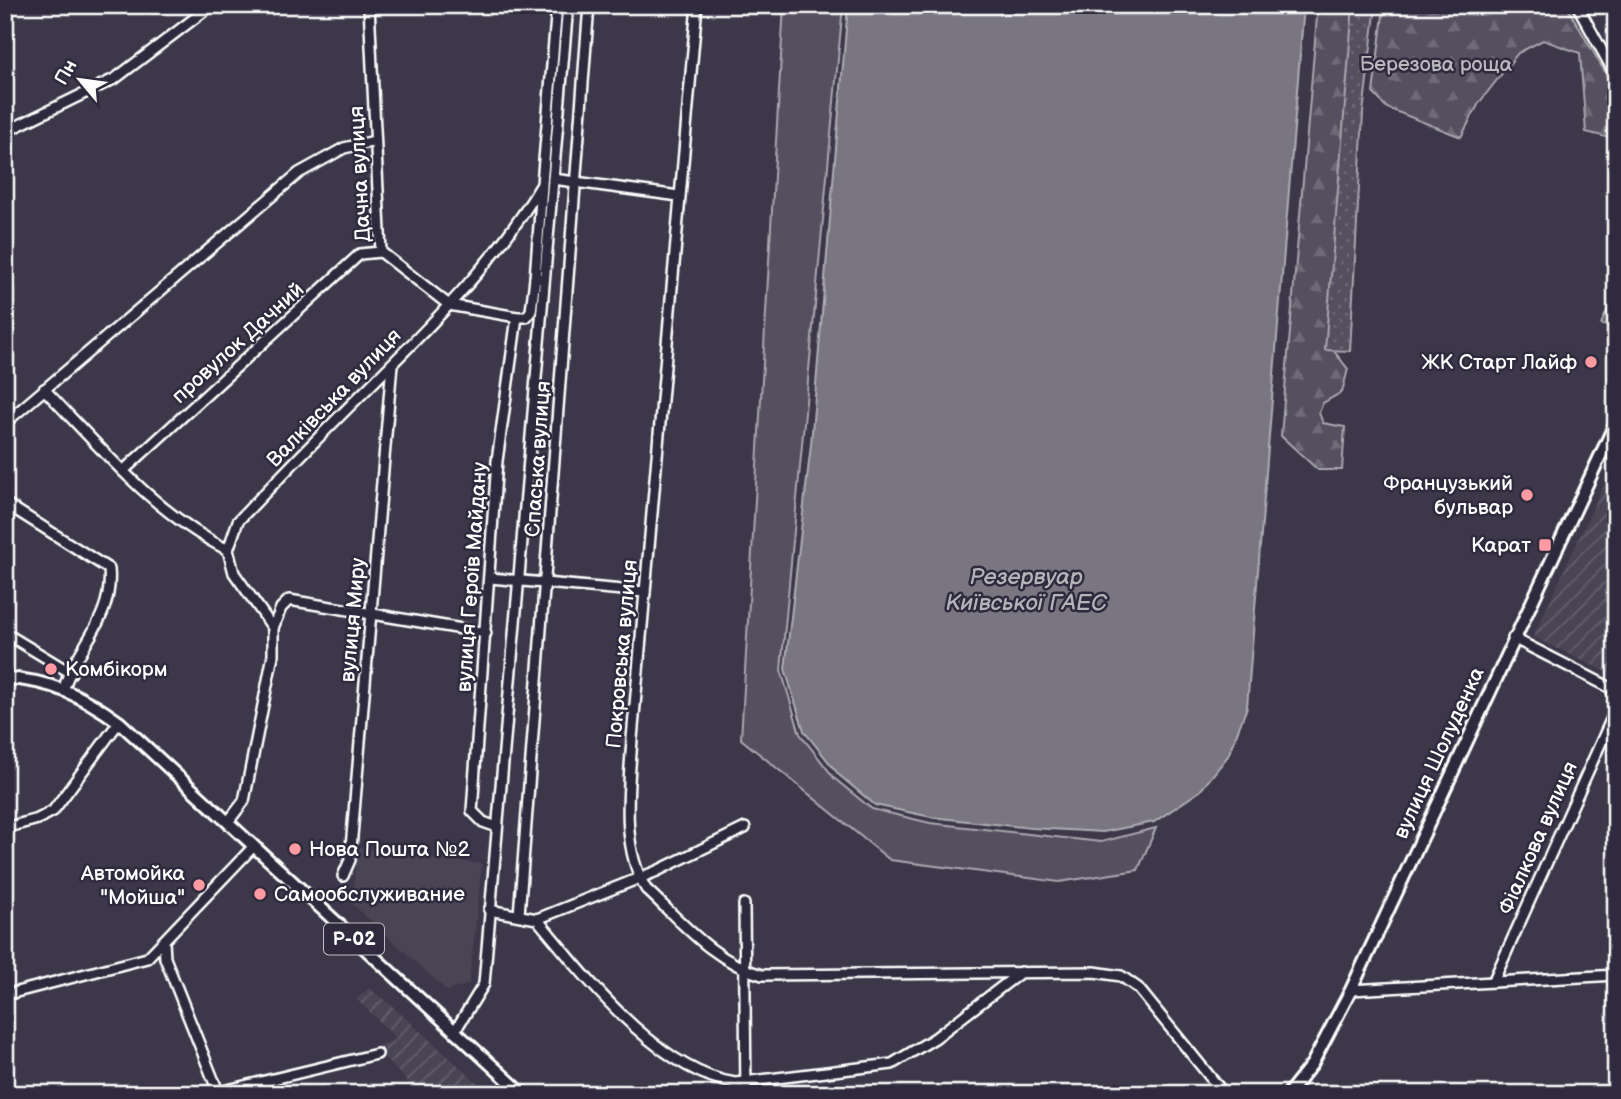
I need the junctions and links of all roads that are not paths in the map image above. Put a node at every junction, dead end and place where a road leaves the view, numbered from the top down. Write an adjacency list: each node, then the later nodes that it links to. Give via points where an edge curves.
1 (212, 5): 10 (street, via 116,78)
2 (369, 5): 11 (street, Дачна вулиця)
3 (557, 5): 8 (street)
4 (568, 5): 8 (street, Спаська вулиця)
5 (589, 5): 13 (street, Спаська вулиця)
6 (697, 5): 15 (street, Покровська вулиця)
7 (1577, 5): 9 (street)
8 (561, 17): 12 (street, Спаська вулиця); 14 (street)
9 (1616, 76)
10 (5, 132)
11 (375, 141): 16 (street, Дачна вулиця); 21 (street, via 344,148 299,173)
12 (553, 179): 13 (street); 17 (street, Спаська вулиця)
13 (576, 182): 15 (street); 29 (street, Спаська вулиця)
14 (542, 184): 17 (street); 18 (street, Валківська вулиця, via 489,260)
15 (679, 196): 30 (street, Покровська вулиця)
16 (381, 252): 18 (street, Дачна вулиця); 24 (street, провулок Дачний, via 360,254)
17 (539, 278): 19 (street, via 531,311 526,317); 28 (street, Спаська вулиця)
18 (449, 305): 19 (street, Дачна вулиця); 20 (street, Валківська вулиця)
19 (517, 317): 27 (street, вулиця Героїв Майдану, via 497,461)
20 (391, 364): 26 (street, Валківська вулиця, via 238,521); 31 (street, вулиця Миру)
21 (44, 389): 23 (street); 24 (street)
22 (1616, 422): 35 (main road, вулиця Шолуденка)
23 (5, 423)
24 (123, 471): 26 (street, via 186,524)
25 (5, 503): 36 (street, via 109,569 111,583 101,618)
26 (228, 550): 32 (street, via 234,573)
27 (490, 578): 28 (street); 34 (street, вулиця Героїв Майдану)
28 (517, 579): 29 (street); 43 (street, Спаська вулиця)
29 (546, 581): 30 (street); 51 (street, Спаська вулиця)
30 (645, 592): 48 (street, Покровська вулиця, via 629,793 632,857)
31 (371, 615): 32 (street, via 289,600); 34 (street); 47 (street, вулиця Миру, via 350,860)
32 (273, 628): 42 (street, via 273,655 248,788)
33 (5, 633): 36 (street)
34 (486, 633): 43 (street, вулиця Героїв Майдану, via 472,811)
35 (1513, 638): 39 (street, via 1609,687); 58 (main road, вулиця Шолуденка)
36 (71, 673): 38 (street)
37 (5, 677): 38 (main road, Р-02)
38 (64, 688): 41 (main road, Р-02)
39 (1616, 696)
40 (1616, 709): 57 (street, Фіалкова вулиця)
41 (119, 722): 42 (main road, Р-02); 44 (street, via 52,811 32,822)
42 (228, 822): 46 (main road, Р-02)
43 (497, 827): 50 (street, Спаська вулиця)
44 (5, 828)
45 (745, 828): 48 (street)
46 (254, 846): 53 (street); 60 (main road, Р-02)
47 (342, 876)
48 (639, 877): 52 (street); 54 (street, Покровська вулиця, via 646,889 716,954)
49 (744, 904): 54 (street)
50 (489, 910): 51 (street); 60 (street, Спаська вулиця, via 484,984)
51 (519, 915): 52 (street)
52 (537, 919): 62 (street, via 630,1024 715,1080)
53 (164, 942): 59 (street, via 147,958 129,964); 63 (street, via 165,958)
54 (745, 970): 55 (street, Покровська вулиця, via 762,975); 62 (street)
55 (1026, 972): 62 (street, via 892,1064); 66 (street, Покровська вулиця, via 1121,976 1138,988)
56 (1616, 975): 57 (street)
57 (1493, 982): 58 (street)
58 (1351, 990): 67 (main road, вулиця Шолуденка, via 1312,1064)
59 (5, 995)
60 (455, 1031): 64 (main road, Р-02)
61 (377, 1054): 63 (street)
62 (746, 1080): 65 (street)
63 (217, 1093)
64 (523, 1094)
65 (746, 1094)
66 (1224, 1094)
67 (1288, 1094)

